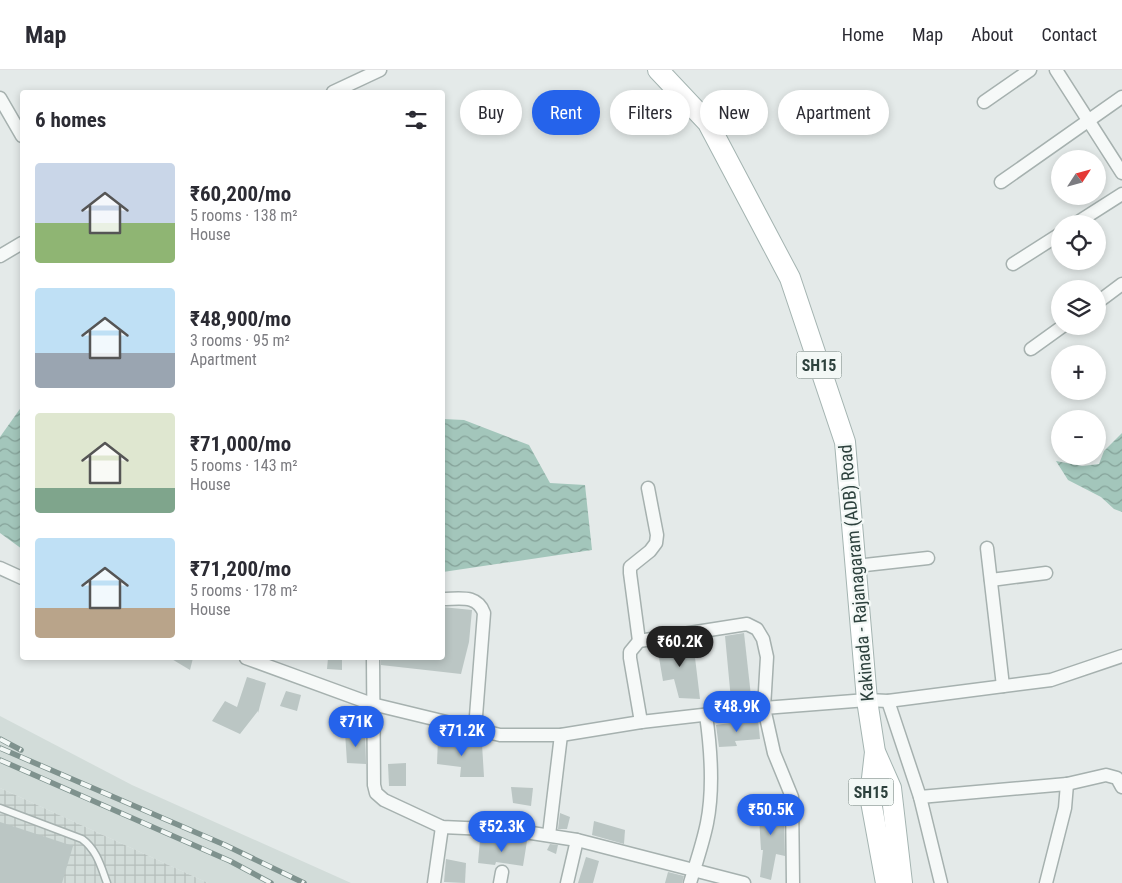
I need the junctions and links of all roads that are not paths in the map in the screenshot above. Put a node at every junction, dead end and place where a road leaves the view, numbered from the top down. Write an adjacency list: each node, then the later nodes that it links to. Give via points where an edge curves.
1 (380, 70): 5 (street)
2 (658, 70): 26 (main road, Kakinada - Rajanagaram (ADB) Road / SH15, via 708,123 790,278 845,442)
3 (1030, 70): 8 (street)
4 (1056, 70): 9 (street)
5 (337, 90)
6 (1122, 97): 9 (street)
7 (0, 98): 10 (street)
8 (984, 102)
9 (1088, 120): 11 (street); 12 (street)
10 (20, 133)
11 (1122, 173)
12 (1001, 182)
13 (1122, 194): 14 (street)
14 (1089, 215)
15 (1051, 240): 18 (street)
16 (20, 245): 17 (street)
17 (0, 256)
18 (1013, 264)
19 (1122, 284): 20 (street)
20 (1106, 296)
21 (1051, 335): 22 (street)
22 (1031, 349)
23 (648, 488): 32 (street, via 656,543 630,567)
24 (987, 548): 30 (street)
25 (928, 558): 26 (street)
26 (856, 566): 37 (main road, Kakinada - Rajanagaram (ADB) Road / SH15)
27 (0, 568): 29 (street)
28 (1046, 573): 30 (street)
29 (20, 577)
30 (991, 580): 36 (street)
31 (445, 599): 43 (street, via 474,600 484,613)
32 (639, 641): 40 (street, via 747,624 757,629 767,657); 42 (street, via 630,652 630,658)
33 (1122, 656): 36 (street, via 1059,678)
34 (251, 660): 39 (street)
35 (373, 660): 39 (street)
36 (1003, 686): 38 (street)
37 (867, 700): 38 (street); 40 (street); 45 (main road, Kakinada - Rajanagaram (ADB) Road / SH15)
38 (888, 700): 48 (street)
39 (372, 704): 43 (street); 50 (street, via 376,793 384,800)
40 (764, 708): 41 (street); 58 (street, via 774,753 792,796)
41 (706, 715): 42 (street); 53 (street, via 711,749 711,785 707,823)
42 (641, 722): 44 (street)
43 (474, 729): 44 (street, via 500,735)
44 (561, 736): 51 (street)
45 (876, 752): 59 (main road, Kakinada - Rajanagaram (ADB) Road / SH15, via 870,796); 60 (main road, SH15, via 891,788)
46 (1067, 784): 47 (street, via 1106,775 1117,778); 48 (street); 62 (street, via 1065,808)
47 (1122, 787)
48 (920, 797): 61 (street)
49 (0, 808): 54 (lane, via 82,839 95,852)
50 (442, 827): 51 (street); 55 (street)
51 (550, 835): 52 (street)
52 (576, 840): 53 (street); 56 (street)
53 (692, 877): 57 (street)
54 (107, 883)
55 (434, 883)
56 (567, 883)
57 (744, 883)
58 (793, 883)
59 (886, 883)
60 (902, 883)
61 (941, 883)
62 (1046, 883)

